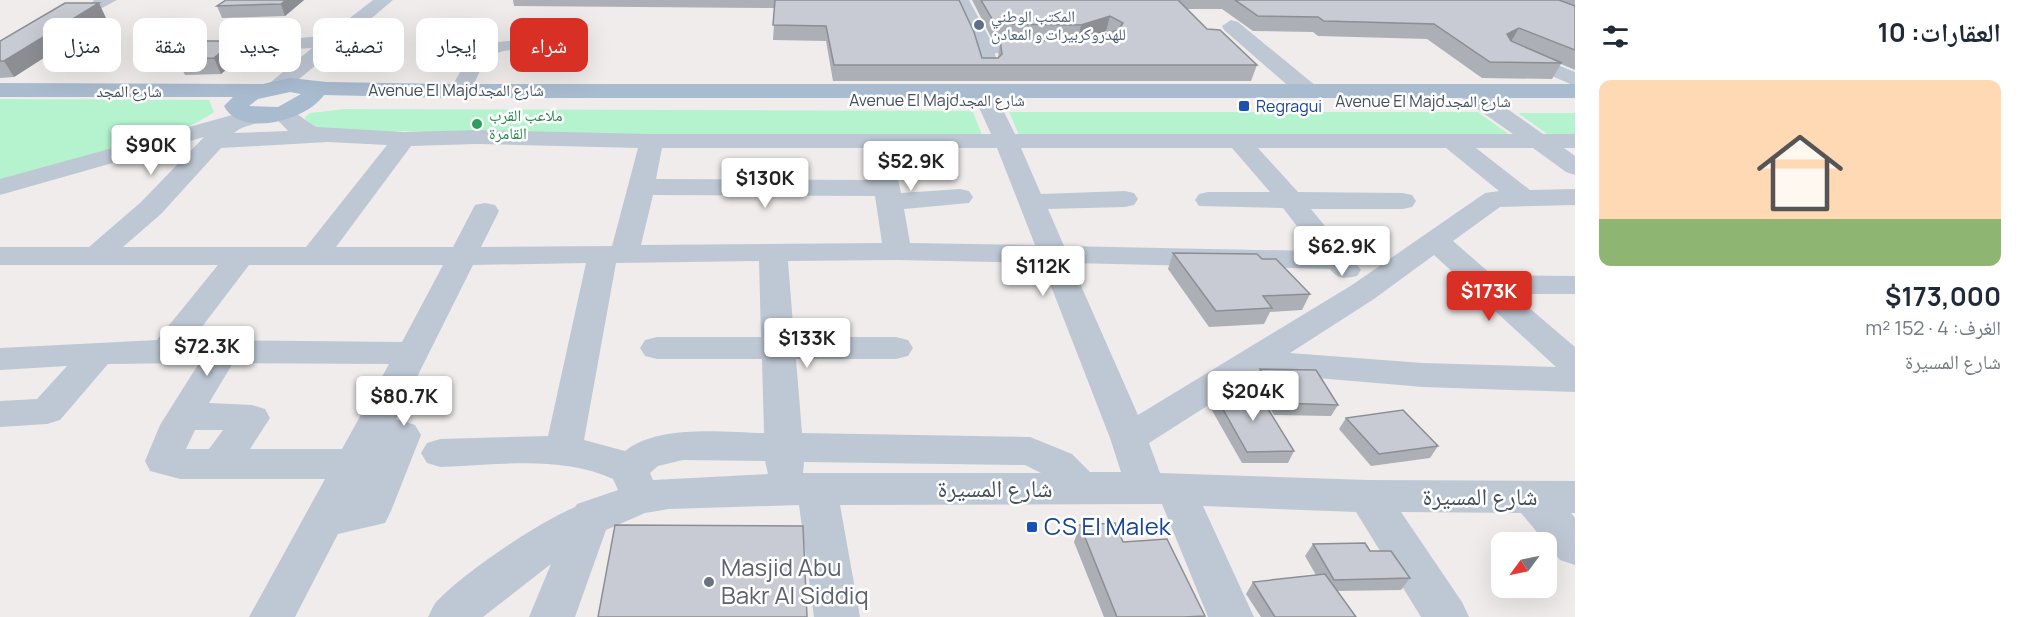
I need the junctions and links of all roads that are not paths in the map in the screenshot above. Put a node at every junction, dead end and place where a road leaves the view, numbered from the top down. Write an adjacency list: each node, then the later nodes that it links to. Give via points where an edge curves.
1 (384, 0): 10 (street, via 331,41 290,44)
2 (960, 0): 5 (street)
3 (1231, 26): 14 (street)
4 (1032, 32): 5 (street)
5 (979, 39): 7 (street); 11 (street)
6 (510, 46): 13 (street, via 494,47 479,56)
7 (1057, 48)
8 (1511, 51): 9 (street)
9 (1575, 80)
10 (265, 81): 12 (main road, شارع المجد); 18 (main road, شارع المجد); 18 (main road, via 236,106 242,113)
11 (986, 88): 13 (main road, Avenue El Majdشارع المجد); 14 (main road, Avenue El Majdشارع المجد); 16 (main road, Avenue El Majdشارع المجد); 18 (main road, Avenue El Majdشارع المجد, via 371,98); 25 (street)
12 (0, 90)
13 (460, 91): 18 (main road, Avenue El Majdشارع المجد)
14 (1308, 91): 16 (main road, Avenue El Majdشارع المجد)
15 (1575, 91): 16 (main road, Avenue El Majdشارع المجد)
16 (1474, 96): 17 (main road, Avenue El Majdشارع المجد); 27 (street)
17 (1575, 101)
18 (287, 106): 19 (street); 20 (street, via 297,127 313,134)
19 (224, 132): 20 (street); 31 (street); 46 (street, via 151,208)
20 (335, 136): 21 (street)
21 (404, 139): 23 (street); 48 (street)
22 (1451, 140): 26 (street); 27 (street); 33 (street)
23 (651, 141): 24 (street); 30 (street)
24 (877, 141): 25 (street); 32 (street)
25 (1004, 141): 26 (street); 40 (street)
26 (1239, 141): 38 (street)
27 (1539, 141): 28 (street); 29 (street)
28 (1575, 141)
29 (1575, 167)
30 (642, 187): 32 (street); 45 (street)
31 (4, 189)
32 (889, 195): 34 (street); 43 (street)
33 (1521, 196): 35 (street); 42 (street, via 1494,199)
34 (960, 197)
35 (1575, 197)
36 (1125, 199): 40 (street)
37 (1208, 200): 38 (street)
38 (1292, 201): 39 (street); 52 (street)
39 (1403, 201)
40 (1030, 202): 51 (street)
41 (485, 211): 50 (street)
42 (1436, 241): 53 (street); 55 (street)
43 (897, 251): 44 (street); 51 (street)
44 (773, 252): 45 (street); 58 (street)
45 (613, 254): 50 (street); 72 (street)
46 (97, 255): 47 (street); 49 (street)
47 (241, 255): 48 (street); 61 (street)
48 (315, 255): 50 (street)
49 (0, 256)
50 (463, 256): 62 (street)
51 (1052, 256): 52 (street); 70 (street)
52 (1338, 260): 55 (street)
53 (1485, 284): 54 (street); 65 (street)
54 (1575, 285)
55 (1363, 292): 64 (street)
56 (657, 348): 58 (street)
57 (896, 348): 58 (street)
58 (780, 349): 71 (street)
59 (223, 351): 61 (street); 62 (street); 68 (street)
60 (100, 352): 61 (street); 63 (street); 67 (street, via 47,411)
61 (166, 352)
62 (413, 352): 69 (street)
63 (0, 359)
64 (1253, 361): 66 (street, via 1423,375); 70 (street)
65 (1575, 366)
66 (1575, 380)
67 (0, 414)
68 (185, 416): 74 (street, via 164,452 164,460 180,464); 74 (street, via 252,418)
69 (373, 427): 75 (street); 84 (street, via 402,435 371,511)
70 (1129, 438): 79 (street)
71 (784, 449): 76 (street, via 683,446 646,455); 77 (street); 78 (street, via 1030,451 1058,464)
72 (563, 452): 73 (street); 76 (street, via 606,458)
73 (440, 453)
74 (221, 462): 75 (street)
75 (354, 464): 84 (street)
76 (634, 483): 77 (street, شارع المسيرة, via 695,491); 83 (street, شارع المسيرة)
77 (802, 489): 78 (street, شارع المسيرة); 89 (street)
78 (1082, 489): 79 (street, شارع المسيرة)
79 (1160, 489): 80 (street, شارع المسيرة); 90 (street)
80 (1368, 496): 82 (street, شارع المسيرة); 91 (street)
81 (1575, 496): 82 (street, شارع المسيرة)
82 (1532, 497): 85 (street)
83 (591, 516): 87 (street, شارع المسيرة, via 543,544); 88 (street)
84 (326, 519): 86 (street)
85 (1575, 547)
86 (272, 617)
87 (451, 617)
88 (552, 617)
89 (837, 617)
90 (1231, 617)
91 (1446, 617)

